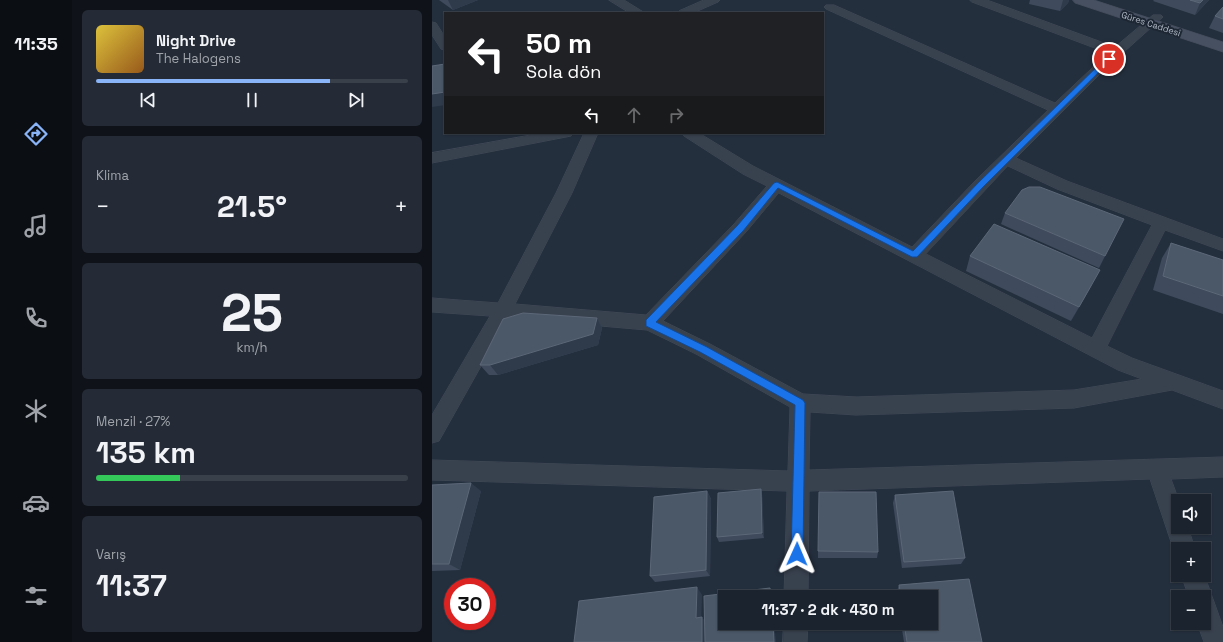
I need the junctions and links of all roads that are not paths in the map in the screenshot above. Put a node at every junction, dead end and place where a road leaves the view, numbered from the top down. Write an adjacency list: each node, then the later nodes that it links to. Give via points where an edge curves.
1 (615, 0): 8 (street)
2 (714, 0): 9 (street)
3 (842, 0): 7 (street)
4 (976, 0): 15 (street)
5 (1080, 0): 10 (street, Güres Caddesi)
6 (1107, 0): 10 (street)
7 (825, 10): 16 (street)
8 (637, 12)
9 (685, 12)
10 (1154, 20): 12 (street); 14 (street, Güres Caddesi); 15 (street)
11 (432, 26): 13 (street)
12 (1223, 36)
13 (444, 44)
14 (1223, 47)
15 (1116, 52): 16 (street)
16 (1057, 109): 21 (street)
17 (561, 134): 20 (street)
18 (591, 134): 27 (street, via 564,193)
19 (691, 134): 22 (street, via 748,170)
20 (432, 158)
21 (1007, 159): 23 (street, via 1062,185); 25 (street)
22 (777, 184): 25 (street); 28 (street, via 740,228)
23 (1161, 222): 24 (street); 29 (street)
24 (1223, 245)
25 (914, 255): 29 (street)
26 (432, 305): 27 (street)
27 (503, 310): 28 (street); 33 (street)
28 (650, 323): 32 (street)
29 (1096, 349): 30 (street)
30 (1170, 382): 31 (street); 32 (street, via 1074,399 856,406)
31 (1223, 400)
32 (800, 403): 37 (street)
33 (432, 434)
34 (1223, 467): 35 (street)
35 (1157, 469): 37 (street); 38 (street)
36 (432, 470): 37 (street)
37 (798, 481): 39 (street)
38 (1182, 542)
39 (796, 590)
40 (1211, 627): 43 (street)
41 (796, 630): 42 (street)
42 (795, 642)
43 (1216, 642)

